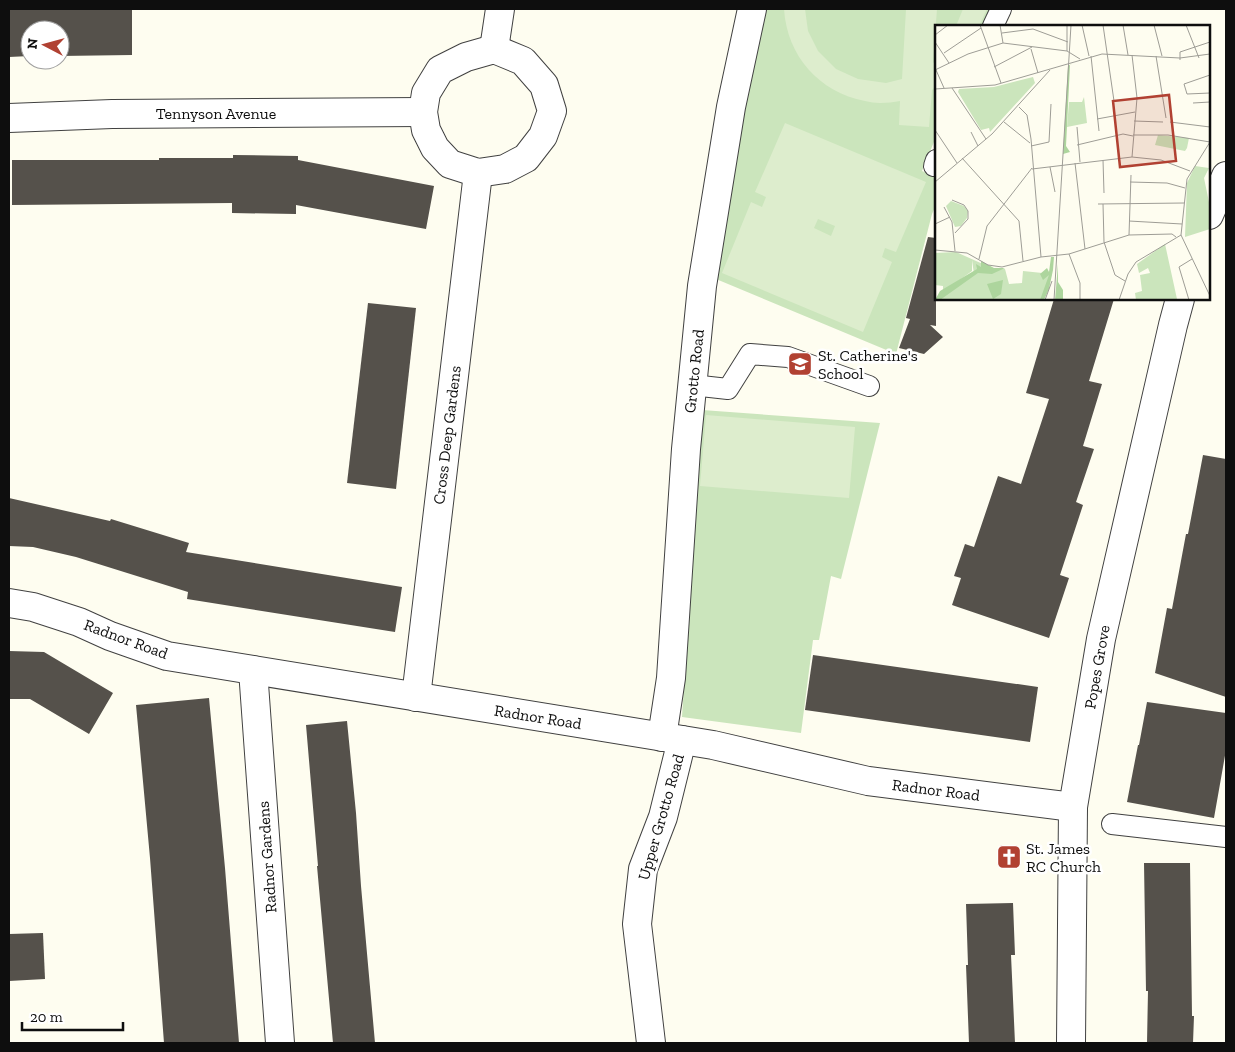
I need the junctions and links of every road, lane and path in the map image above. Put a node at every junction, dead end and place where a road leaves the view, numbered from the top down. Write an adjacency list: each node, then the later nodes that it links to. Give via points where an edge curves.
1 (500, 9): 5 (street)
2 (752, 9): 12 (street, Grotto Road, via 731,108 702,286)
3 (1001, 9): 4 (lane)
4 (993, 25)
5 (494, 49): 6 (street, via 466,56 440,70 426,93); 8 (street, via 522,61 544,85 552,111 543,136 526,158 506,169)
6 (423, 112): 7 (street, Tennyson Avenue, via 112,114); 8 (street, via 426,130 435,148 450,164)
7 (9, 118)
8 (478, 173): 16 (street, Cross Deep Gardens)
9 (1226, 176): 10 (street)
10 (1210, 213)
11 (1180, 300): 18 (street, Popes Grove, via 1101,639)
12 (692, 385): 13 (lane, via 728,389 750,354 788,357); 17 (street, Grotto Road, via 671,678)
13 (869, 386)
14 (9, 603): 15 (street, Radnor Road, via 33,606 167,656)
15 (253, 670): 16 (street, Radnor Road); 21 (street, Radnor Gardens)
16 (416, 697): 17 (street, Radnor Road)
17 (672, 739): 18 (street, Radnor Road, via 712,745 868,781); 22 (street, Upper Grotto Road, via 664,817 643,869 637,924)
18 (1073, 807): 23 (street, Popes Grove)
19 (1112, 824): 20 (lane)
20 (1226, 837)
21 (280, 1043)
22 (651, 1043)
23 (1071, 1043)

